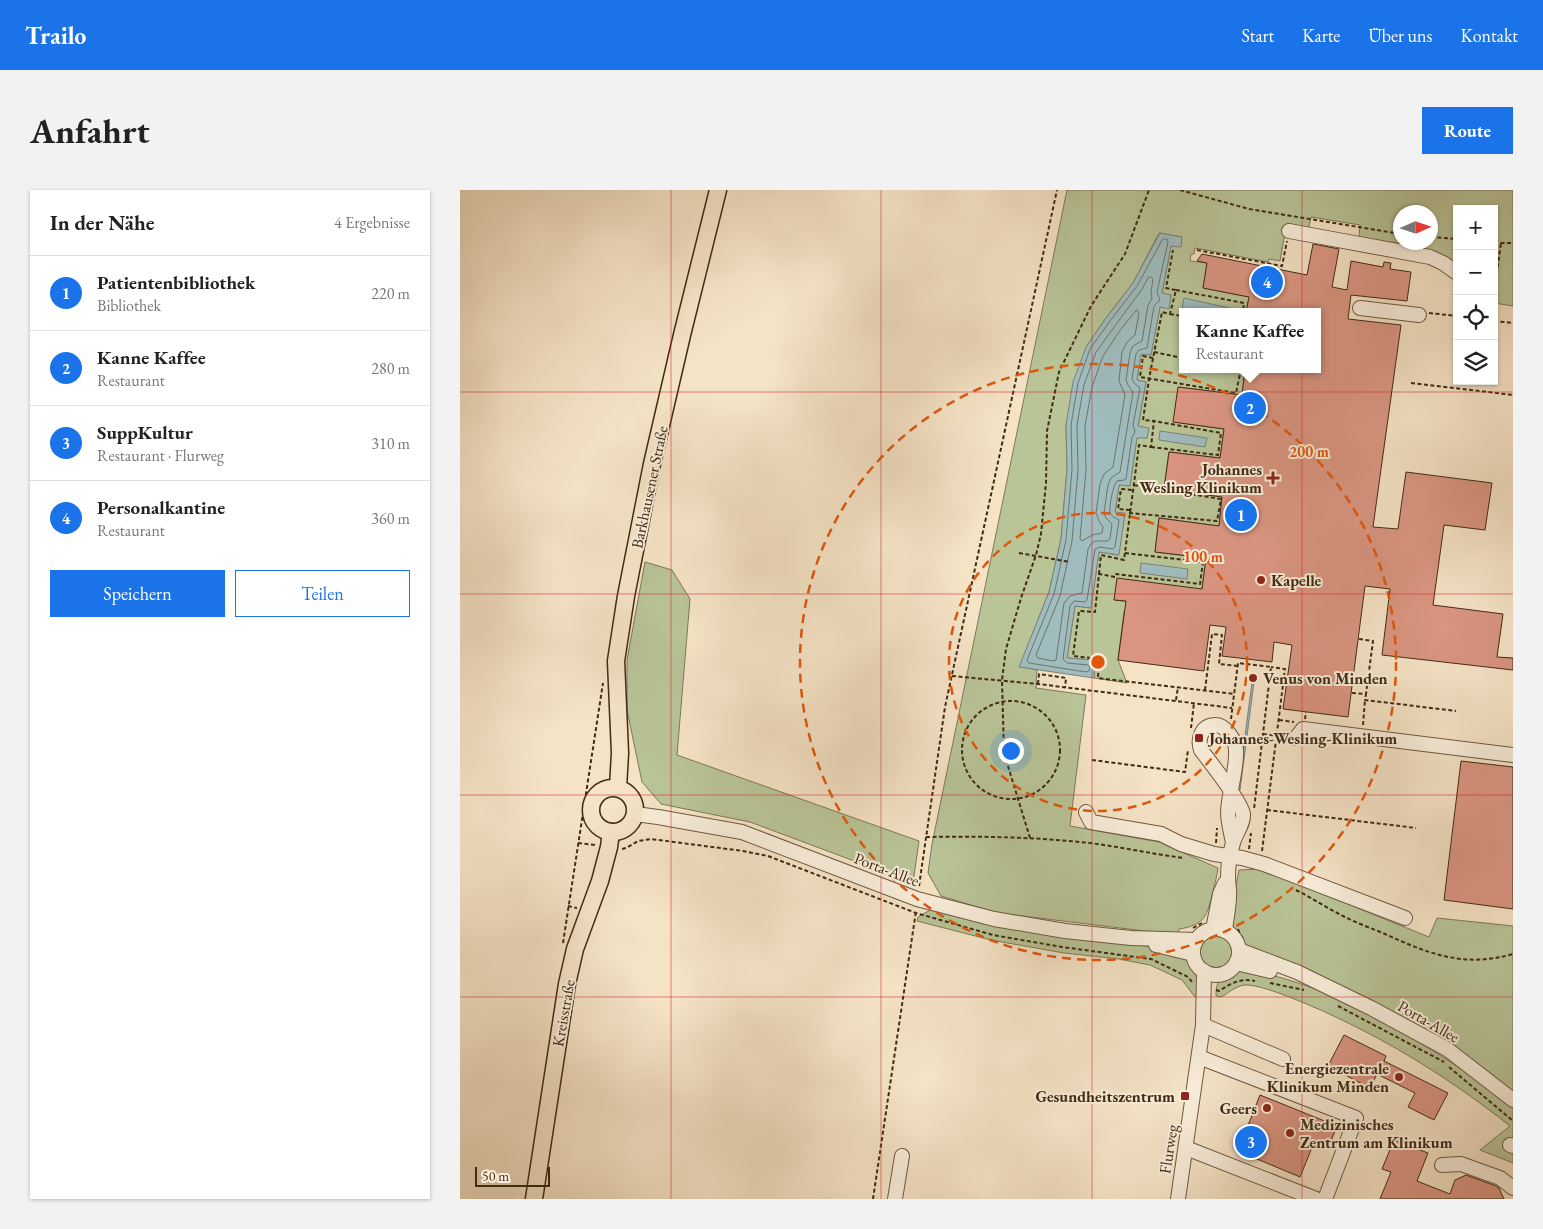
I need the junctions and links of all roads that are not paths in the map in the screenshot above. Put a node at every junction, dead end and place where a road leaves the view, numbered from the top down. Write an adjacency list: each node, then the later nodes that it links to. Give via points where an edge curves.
1 (718, 190): 8 (main road, Barkhausener Straße, via 652,464 626,596 616,661 620,753)
2 (1289, 232): 3 (street, via 1430,257)
3 (1453, 270)
4 (1360, 308): 5 (street)
5 (1424, 314)
6 (1296, 738): 7 (street, via 1303,729)
7 (1513, 755)
8 (618, 788): 11 (main road, via 630,795); 12 (main road, via 597,794 591,808 594,823)
9 (1231, 792): 9 (street, via 1201,750 1199,738 1208,726 1221,725 1237,748); 13 (street, via 1228,820); 13 (street, via 1243,815)
10 (1086, 812): 13 (street, via 1091,822 1161,834 1214,854)
11 (636, 814): 12 (main road, via 628,827); 16 (street, Porta-Allee, via 742,832 916,906 1065,931)
12 (610, 840): 30 (main road, Kreisstraße, via 567,984)
13 (1232, 849): 14 (street, via 1242,858 1272,866); 15 (street, via 1228,875 1220,894)
14 (1405, 918)
15 (1225, 928): 17 (street, via 1206,931); 19 (street, via 1234,938)
16 (1131, 938): 17 (street, Porta-Allee); 18 (street, Porta-Allee)
17 (1196, 940): 18 (street)
18 (1193, 954): 20 (street)
19 (1237, 957): 20 (street, via 1227,972); 21 (street, Porta-Allee, via 1250,965); 21 (street, Porta-Allee, via 1252,956 1297,972)
20 (1209, 980): 22 (street, Flurweg)
21 (1314, 987): 25 (street, Porta-Allee, via 1371,1008 1447,1049)
22 (1204, 1020): 23 (street, Flurweg); 24 (street)
23 (1199, 1058): 26 (street, Flurweg); 34 (street, via 1356,1118)
24 (1283, 1059)
25 (1513, 1100)
26 (1186, 1148): 32 (street, Flurweg); 33 (street)
27 (902, 1156): 31 (street)
28 (1442, 1165): 29 (street, via 1461,1164 1500,1178)
29 (1513, 1188)
30 (534, 1199)
31 (895, 1199)
32 (1178, 1199)
33 (1316, 1199)
34 (1325, 1199)

